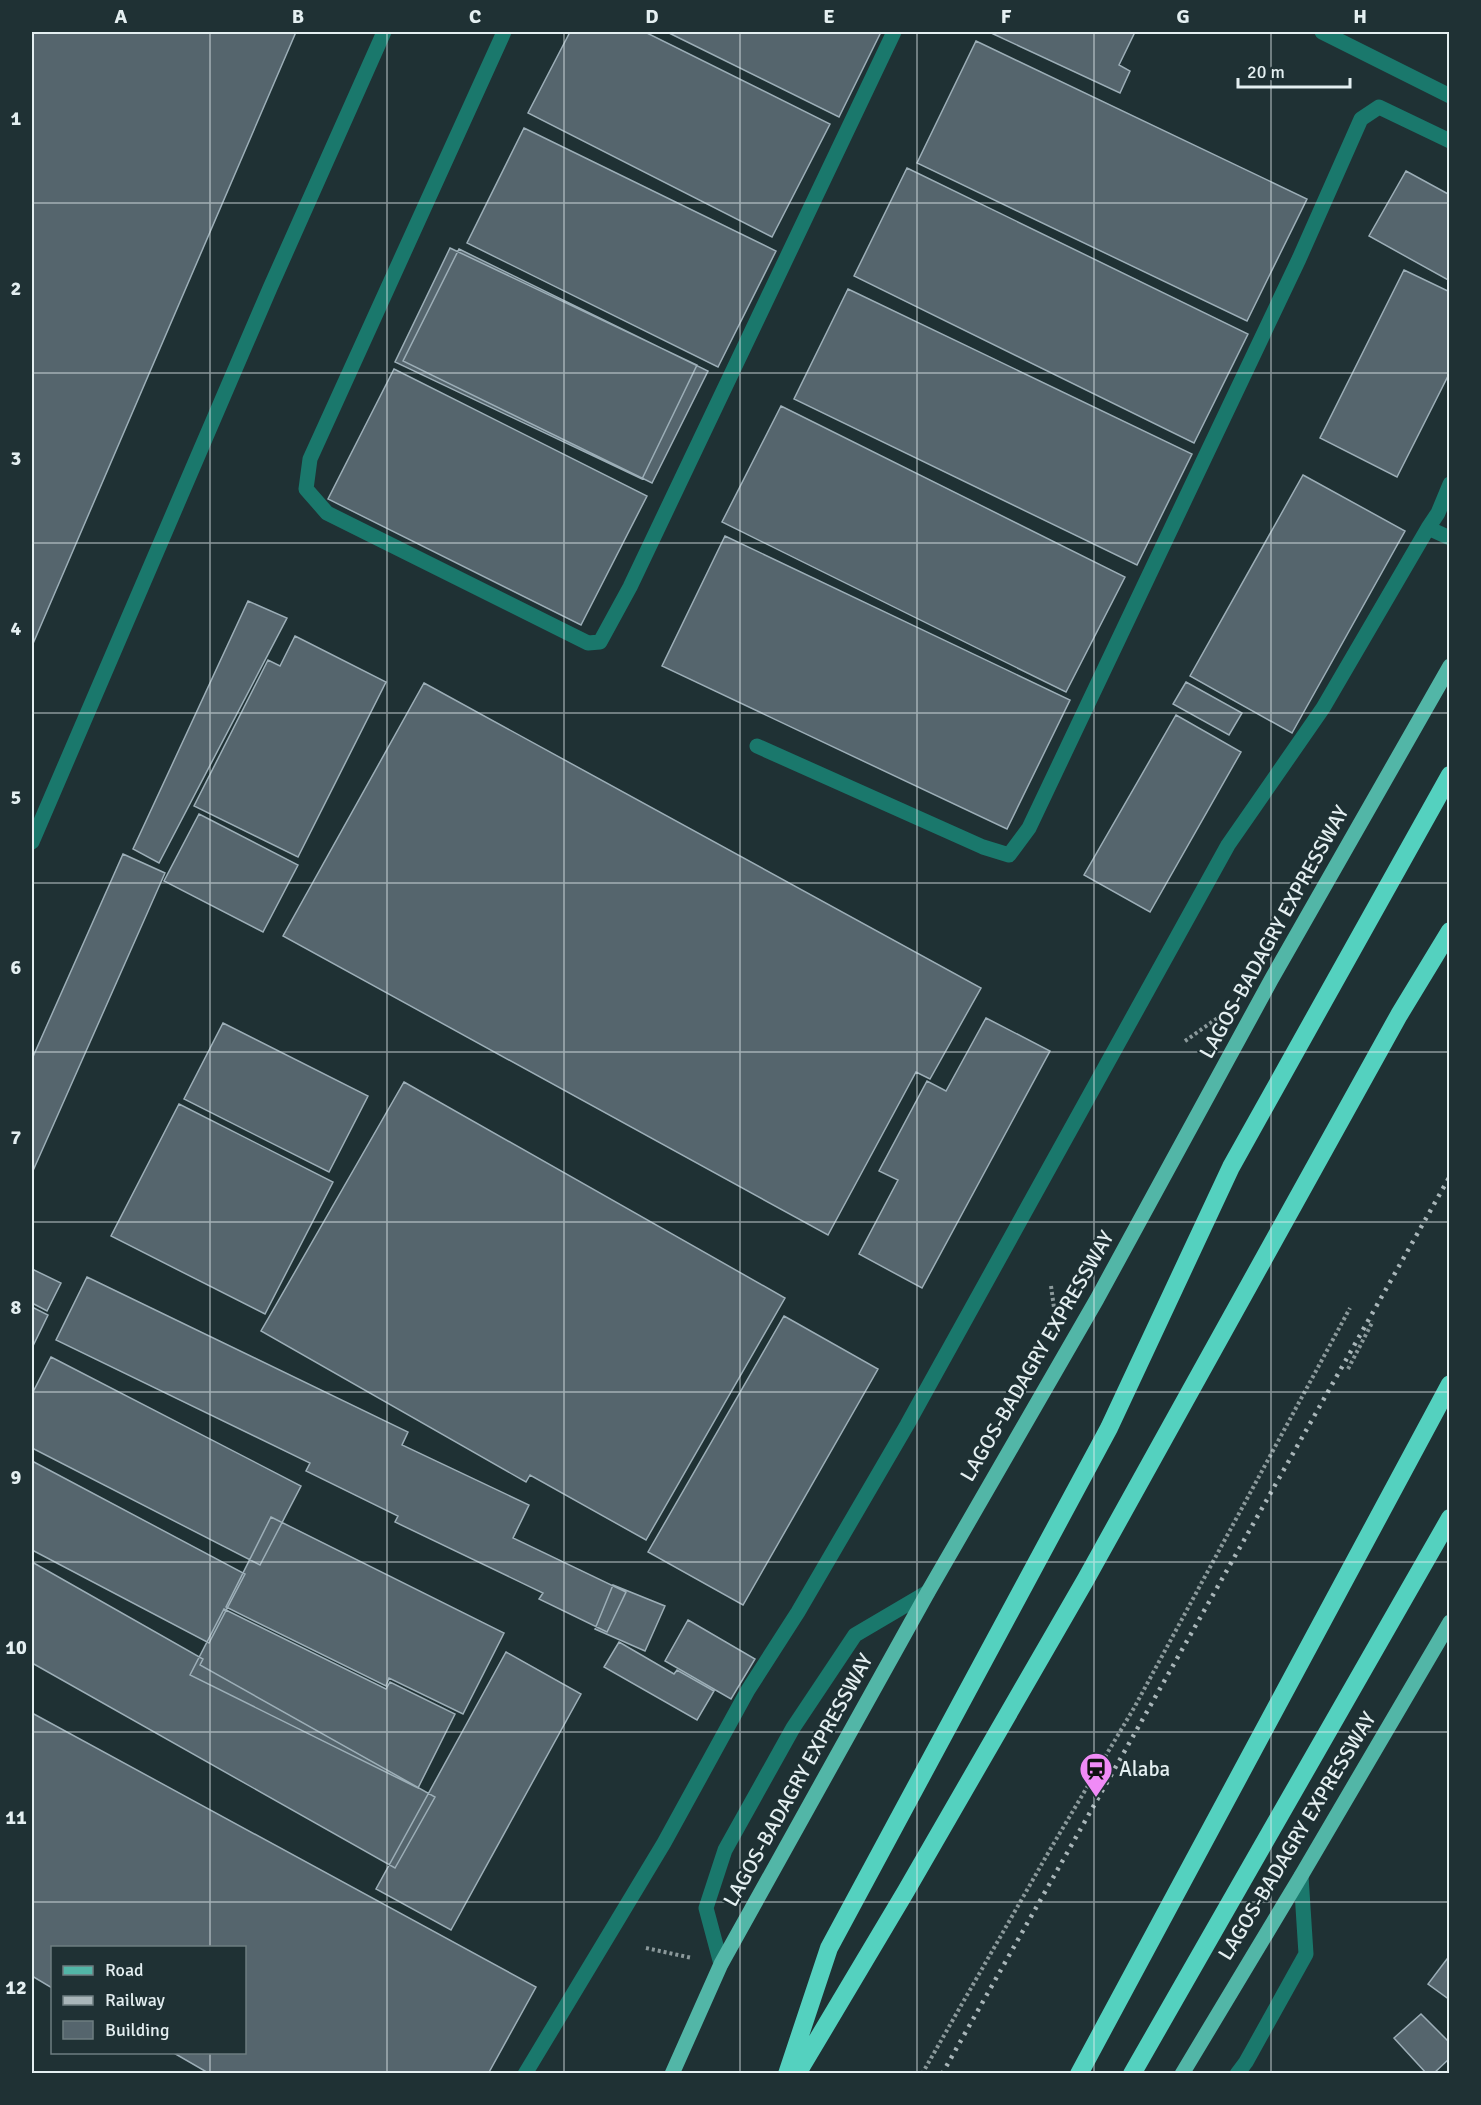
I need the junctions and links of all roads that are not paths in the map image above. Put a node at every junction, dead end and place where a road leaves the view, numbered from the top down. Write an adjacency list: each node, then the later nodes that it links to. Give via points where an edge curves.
1 (384, 32): 13 (lane)
2 (504, 32): 3 (lane, via 310,459 306,489 327,513 588,643 600,642 630,587)
3 (894, 32)
4 (1322, 32): 5 (lane)
5 (1449, 96)
6 (1449, 141): 11 (lane, via 1379,107 1361,119 1299,259 1029,828 1009,855)
7 (1449, 484): 8 (lane)
8 (1428, 528): 9 (lane); 21 (lane, via 1323,708 1228,845 907,1425)
9 (1449, 538)
10 (1449, 666): 17 (main road, LAGOS-BADAGRY EXPRESSWAY, via 1097,1299)
11 (757, 746)
12 (1449, 775): 23 (highway, via 1231,1167 1109,1428 829,1948)
13 (32, 842)
14 (1449, 931): 24 (highway, via 1080,1589)
15 (1449, 1384): 25 (highway)
16 (1449, 1518): 26 (highway)
17 (928, 1592): 20 (main road, LAGOS-BADAGRY EXPRESSWAY); 20 (lane, via 855,1635 793,1728 724,1850 706,1908)
18 (1449, 1622): 19 (main road, LAGOS-BADAGRY EXPRESSWAY)
19 (1301, 1876): 27 (main road, LAGOS-BADAGRY EXPRESSWAY); 28 (lane, via 1306,1954)
20 (721, 1964): 22 (main road, LAGOS-BADAGRY EXPRESSWAY)
21 (525, 2073)
22 (672, 2073)
23 (787, 2073)
24 (797, 2073)
25 (1079, 2073)
26 (1132, 2073)
27 (1182, 2073)
28 (1237, 2073)

